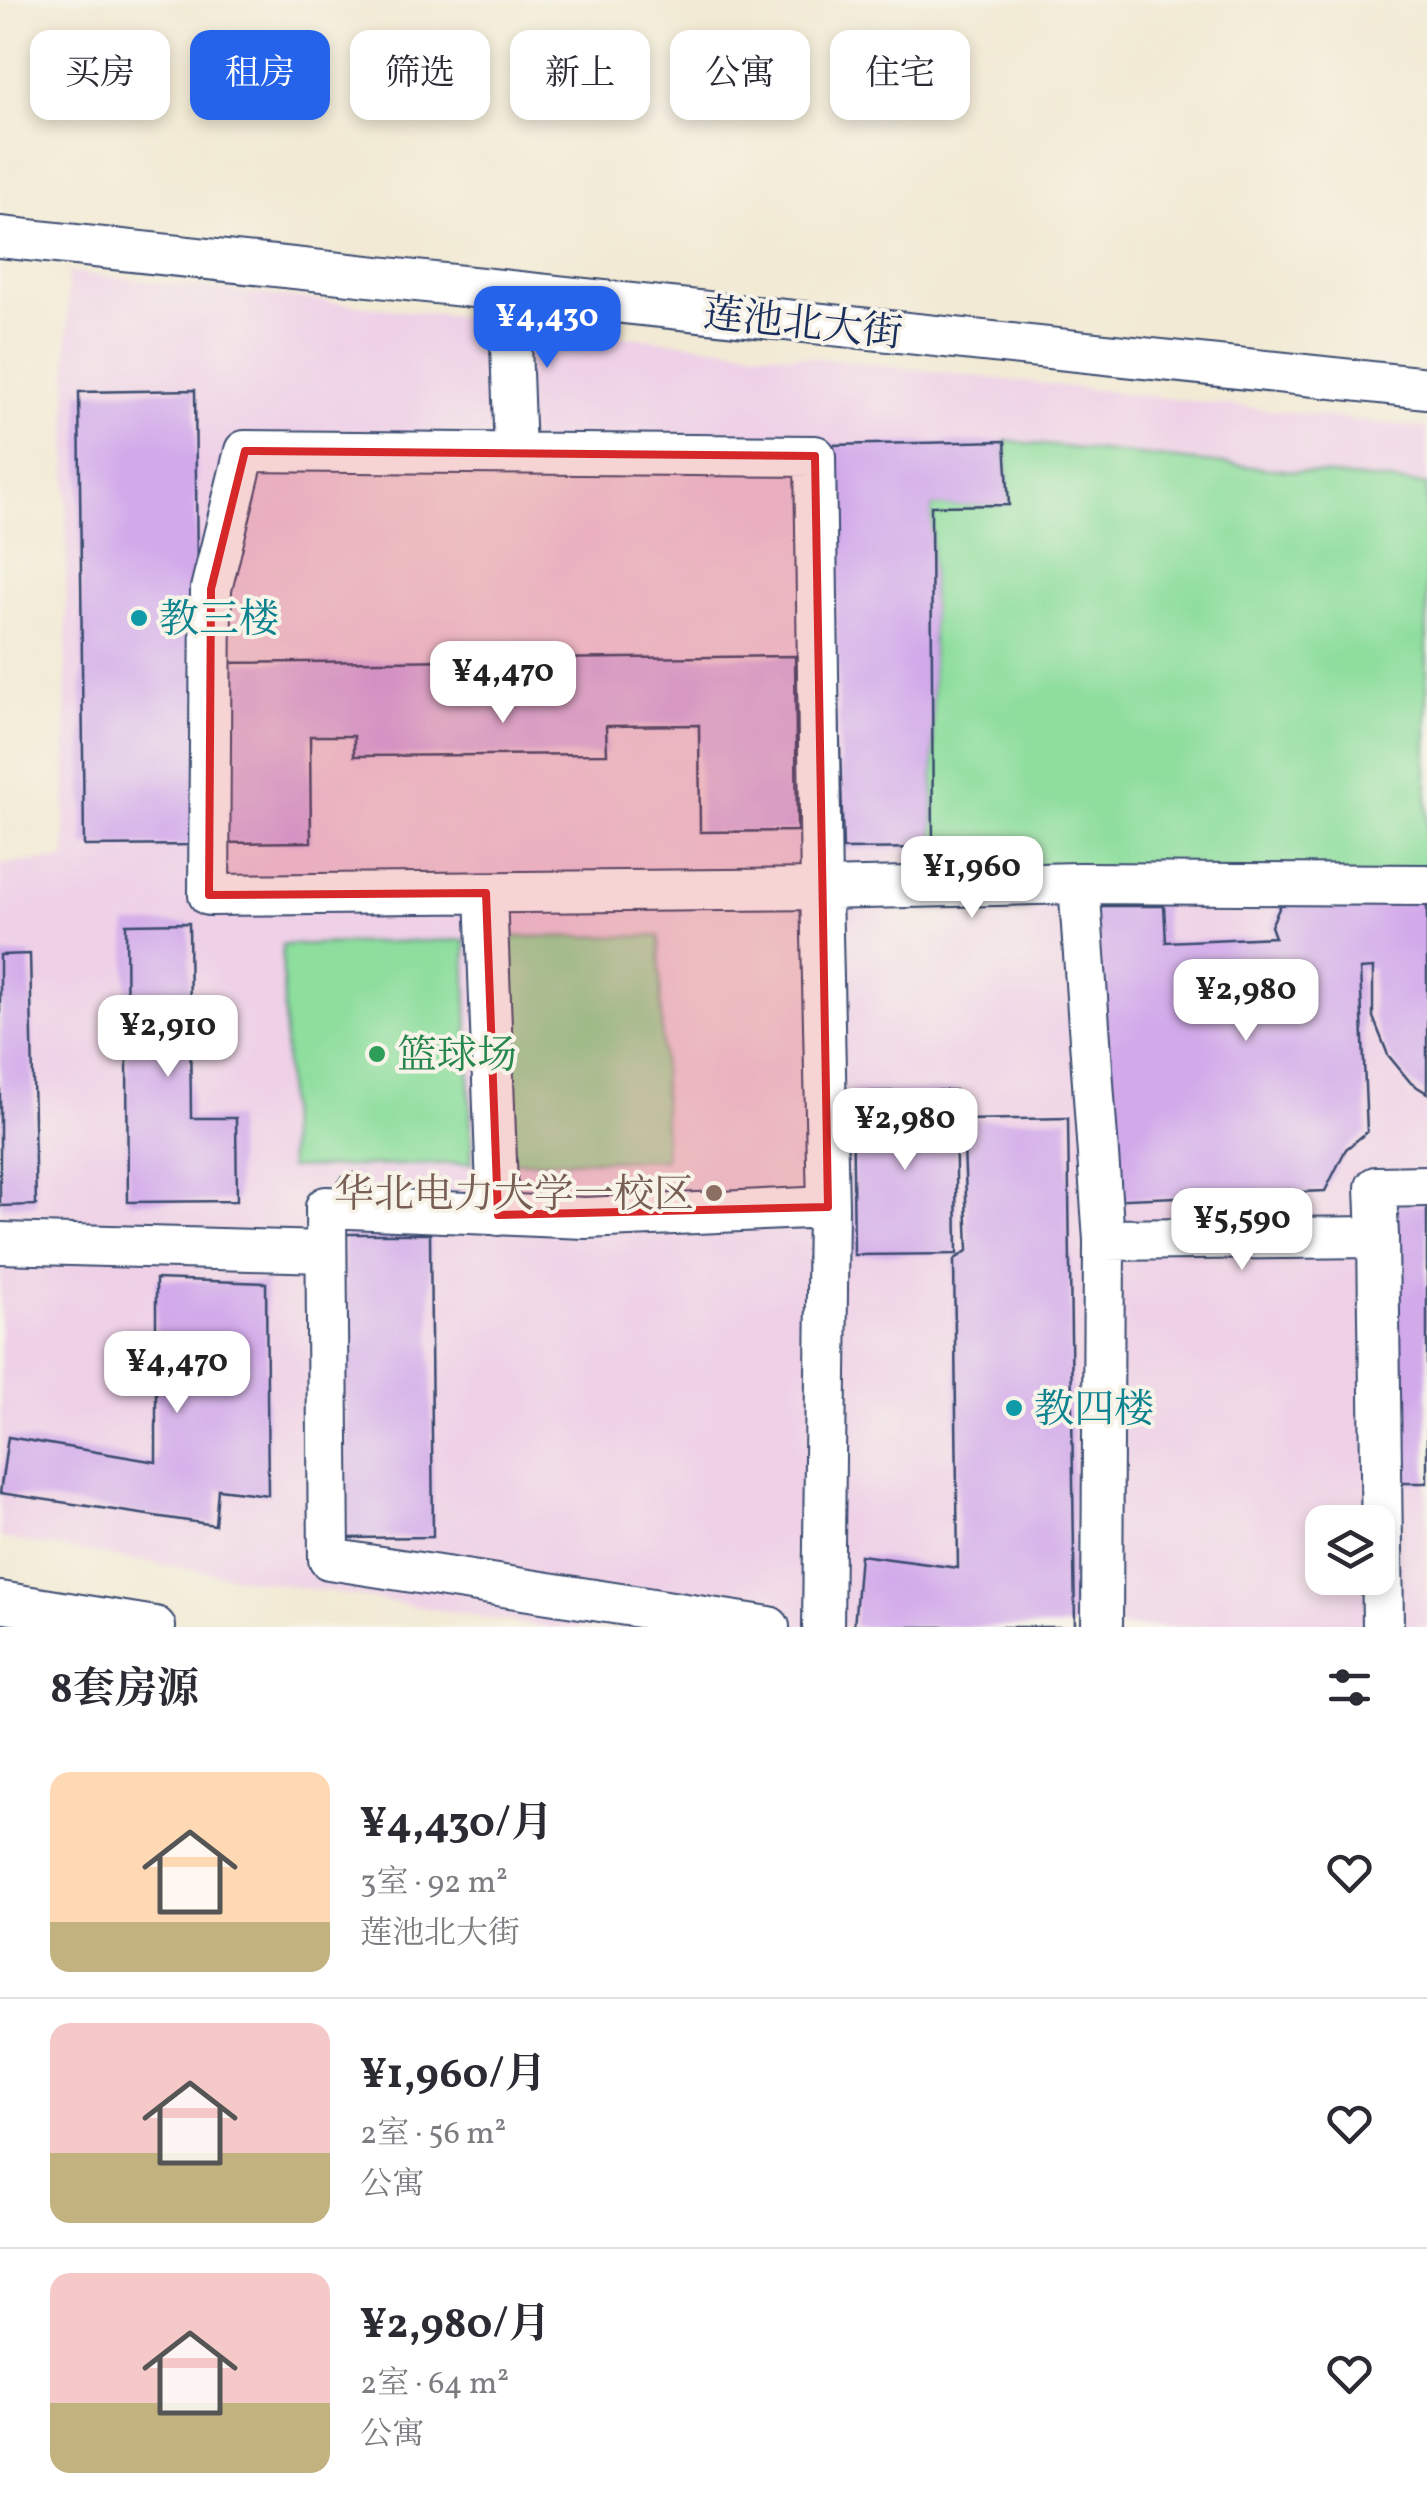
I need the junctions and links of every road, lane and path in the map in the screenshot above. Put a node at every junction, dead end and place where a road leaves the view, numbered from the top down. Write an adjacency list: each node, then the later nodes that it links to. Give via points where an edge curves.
1 (0, 237): 2 (street, 莲池北大街)
2 (509, 291): 3 (street, 莲池北大街); 4 (street)
3 (1427, 388)
4 (514, 454): 7 (street, via 814,456); 8 (street, via 245,451 211,589 210,895)
5 (1079, 883): 6 (street); 7 (street); 13 (street)
6 (1427, 886)
7 (820, 890): 8 (street); 10 (street)
8 (486, 894): 11 (street)
9 (1427, 1186): 12 (street, via 1376,1187)
10 (828, 1207): 11 (street, via 585,1218); 19 (street)
11 (498, 1214): 15 (street, via 326,1208)
12 (1378, 1237): 13 (street); 21 (street)
13 (1104, 1240): 20 (street)
14 (0, 1243): 15 (street)
15 (326, 1252): 18 (street, via 329,1559)
16 (0, 1602): 17 (street)
17 (155, 1627)
18 (769, 1627)
19 (823, 1627)
20 (1102, 1627)
21 (1383, 1627)

